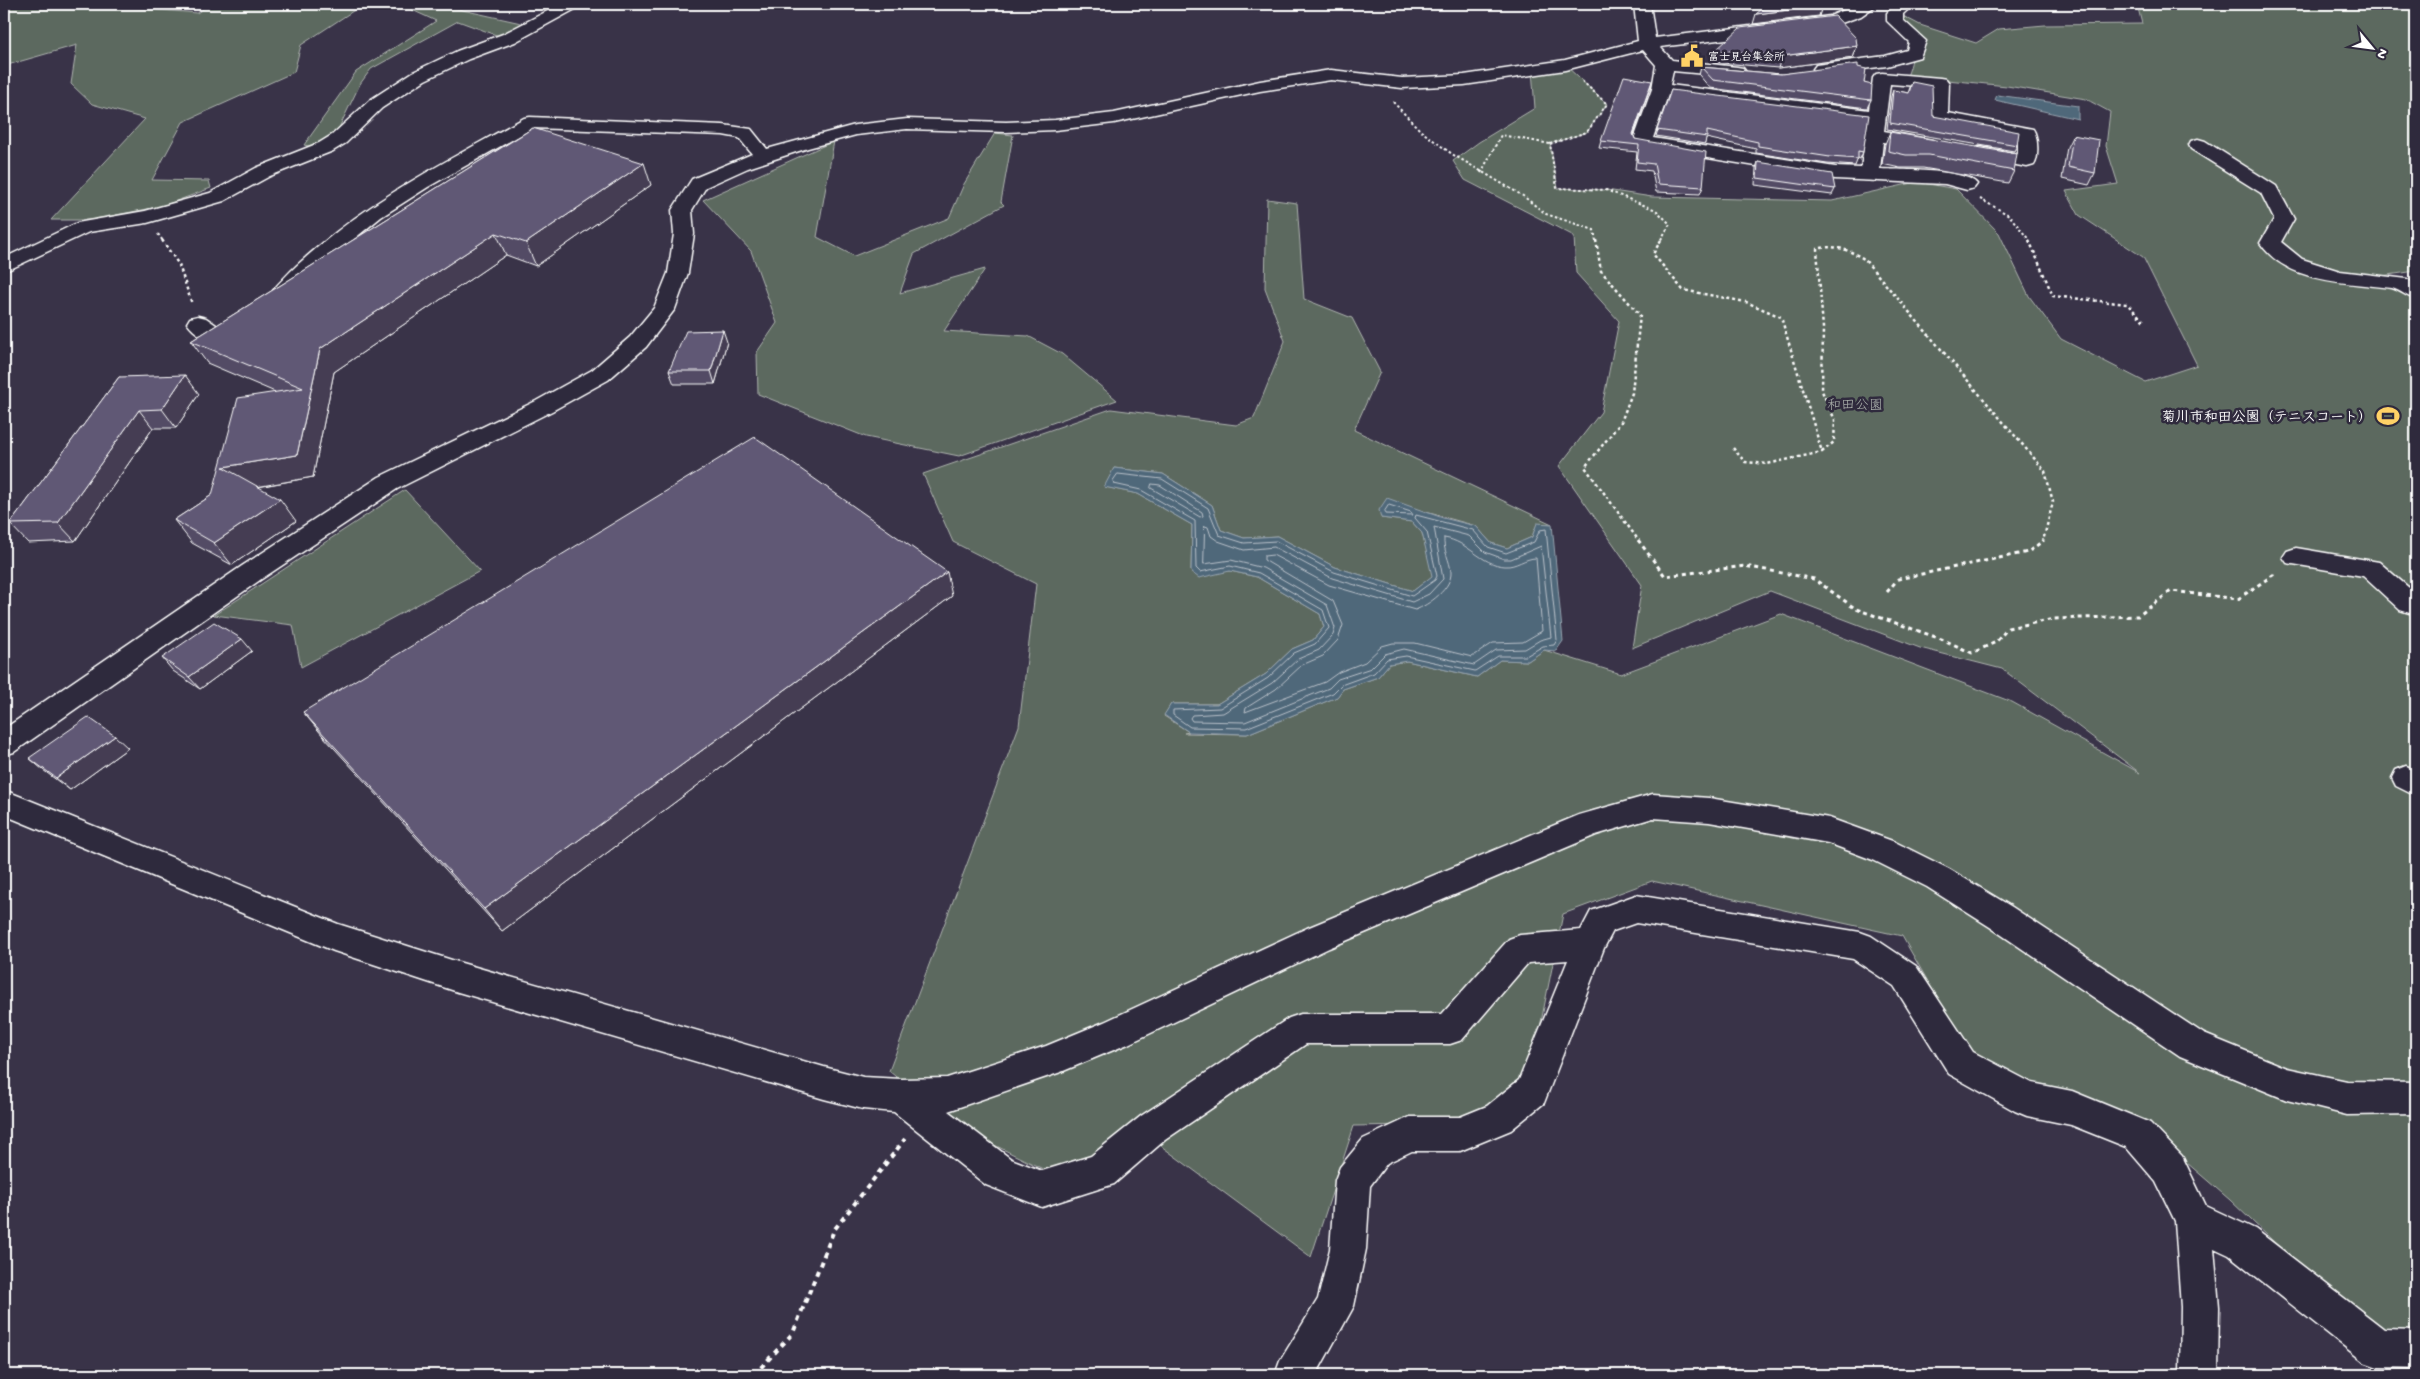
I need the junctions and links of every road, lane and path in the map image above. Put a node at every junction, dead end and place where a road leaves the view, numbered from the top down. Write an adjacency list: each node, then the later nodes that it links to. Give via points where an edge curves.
1 (573, 4): 22 (street, via 509,38 419,76 376,104 326,147 263,172 216,197)
2 (1642, 4): 5 (street)
3 (1870, 4): 5 (street, via 1833,21)
4 (1906, 4): 8 (street, via 1895,13 1895,21 1918,41 1914,53 1887,62)
5 (1647, 44): 6 (street); 7 (street)
6 (1565, 65): 10 (street, via 1430,83); 14 (path, via 1607,104 1586,132)
7 (1665, 65): 9 (street); 11 (street)
8 (1807, 71)
9 (1758, 74)
10 (1383, 79): 18 (street, via 1331,75 1299,79 1114,118 1055,125 1006,128 907,124 864,129); 19 (path, via 1386,93 1408,121 1428,139)
11 (1661, 89): 12 (street); 20 (street, via 1642,142 1835,172)
12 (1877, 116): 13 (street); 17 (street, via 1882,78 1940,83 1939,117 2027,134 2026,161)
13 (1875, 135): 16 (street); 20 (street)
14 (1550, 144): 19 (path, via 1501,135); 28 (path, via 1557,188 1606,190 1656,210 1670,224 1653,254 1682,290 1722,296 1766,309 1781,317)
15 (2198, 145): 24 (street, via 2269,190 2284,219 2270,243 2295,263 2337,276 2400,283)
16 (1941, 147)
17 (1960, 150)
18 (763, 156): 26 (street, via 745,133 530,122 374,213 294,279 263,315 245,328 220,335 209,332); 32 (street, via 698,183 682,210 684,234 678,273 664,309 638,342 600,375 388,483 251,573)
19 (1481, 173): 29 (path, via 1521,194 1549,216 1594,230 1601,272 1640,315 1632,393 1621,422 1585,467 1665,576 1745,566 1814,579 1856,609 1972,653 1996,642 2008,628 2054,619 2138,616 2171,591 2238,599)
20 (1870, 174): 21 (street, via 1946,178)
21 (1967, 184): 25 (path, via 1981,200 2009,214 2032,243 2053,296 2127,304)
22 (147, 217): 23 (street, via 84,227); 26 (path, via 179,265)
23 (4, 266)
24 (2416, 293)
25 (2146, 322)
26 (198, 323)
27 (1733, 448): 28 (path, via 1745,462 1767,464)
28 (1822, 452): 30 (path, via 1834,442 1835,420 1822,392 1823,328 1817,249 1830,245 1864,259 2045,471 2053,502 2044,540 2028,552 1898,580)
29 (2296, 557): 31 (street, via 2370,568 2409,603)
30 (1887, 592)
31 (2416, 605)
32 (4, 744)
33 (4, 802): 36 (street, via 334,937 458,977 824,1084)
34 (1590, 944): 36 (street, via 1520,949 1450,1029 1301,1029 1153,1128 1101,1171 1042,1188 999,1172); 37 (street, via 1602,921 1636,909 1860,946 1906,976 1961,1063 2027,1099 2072,1108 2138,1135 2169,1168); 40 (street, via 1532,1091 1499,1118 1460,1134 1410,1134 1374,1151 1353,1180 1348,1249 1335,1306)
35 (2416, 1098): 36 (street, via 2347,1098 2287,1084 2192,1045 1993,912 1938,878 1884,851 1829,831 1709,810 1653,806 1590,824 1337,930 1116,1034 1049,1061)
36 (913, 1105): 39 (path, via 834,1230 793,1333)
37 (2193, 1219): 38 (street, via 2242,1242 2378,1348); 41 (street, via 2200,1307)
38 (2416, 1349)
39 (754, 1375)
40 (1294, 1375)
41 (2199, 1375)

